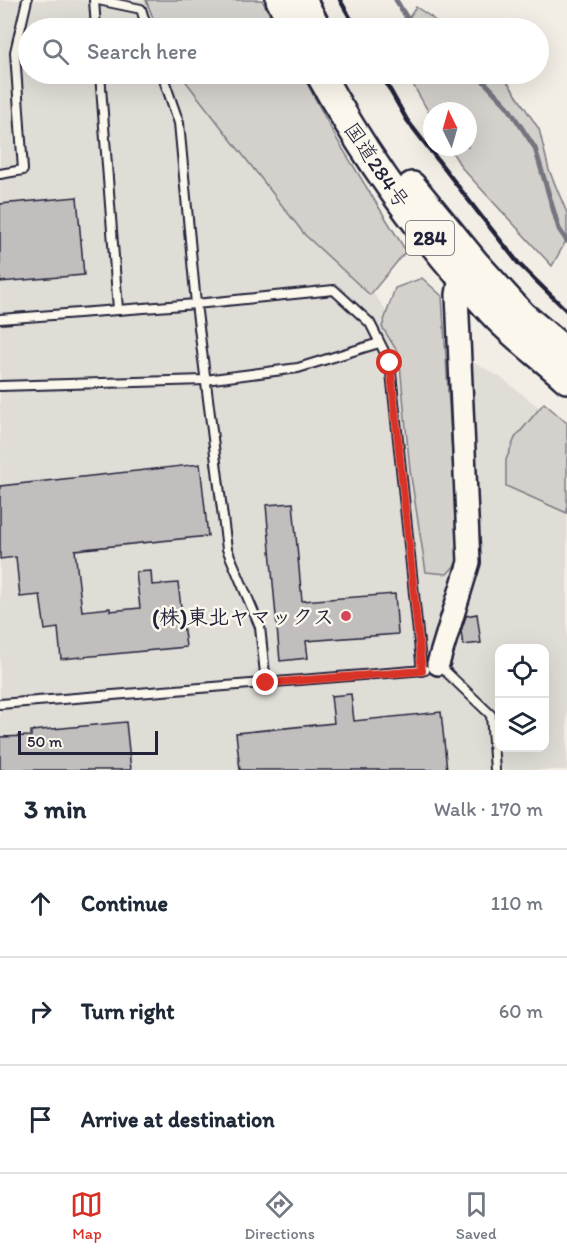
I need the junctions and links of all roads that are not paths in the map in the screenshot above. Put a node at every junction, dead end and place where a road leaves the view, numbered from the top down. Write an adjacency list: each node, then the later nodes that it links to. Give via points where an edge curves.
1 (27, 0): 5 (lane)
2 (96, 0): 6 (lane); 7 (lane, via 141,9)
3 (280, 0): 8 (highway)
4 (302, 0): 9 (highway)
5 (23, 18)
6 (96, 18)
7 (144, 18)
8 (290, 18)
9 (312, 18)
10 (18, 39): 15 (lane, via 15,52 23,170)
11 (101, 84): 18 (lane)
12 (165, 84): 17 (lane, via 179,123)
13 (326, 84): 16 (highway, 国道284号 / 284, via 378,171)
14 (347, 84): 16 (highway, 国道284号 / 284, via 396,167)
15 (0, 174)
16 (467, 269): 21 (highway, 国道284号 / 284); 23 (highway, 国道284号 / 284, via 493,314); 25 (street, via 457,295 469,562)
17 (196, 304): 18 (lane); 20 (lane, via 334,290 370,323); 22 (lane)
18 (118, 309): 19 (lane)
19 (0, 319)
20 (380, 343): 22 (lane, via 298,369); 25 (lane, via 390,363)
21 (567, 353)
22 (206, 380): 24 (lane); 26 (lane, via 226,549 260,627)
23 (567, 380)
24 (0, 386)
25 (430, 668): 26 (lane); 28 (lane, via 491,715)
26 (266, 683): 27 (lane)
27 (0, 704)
28 (495, 770)

